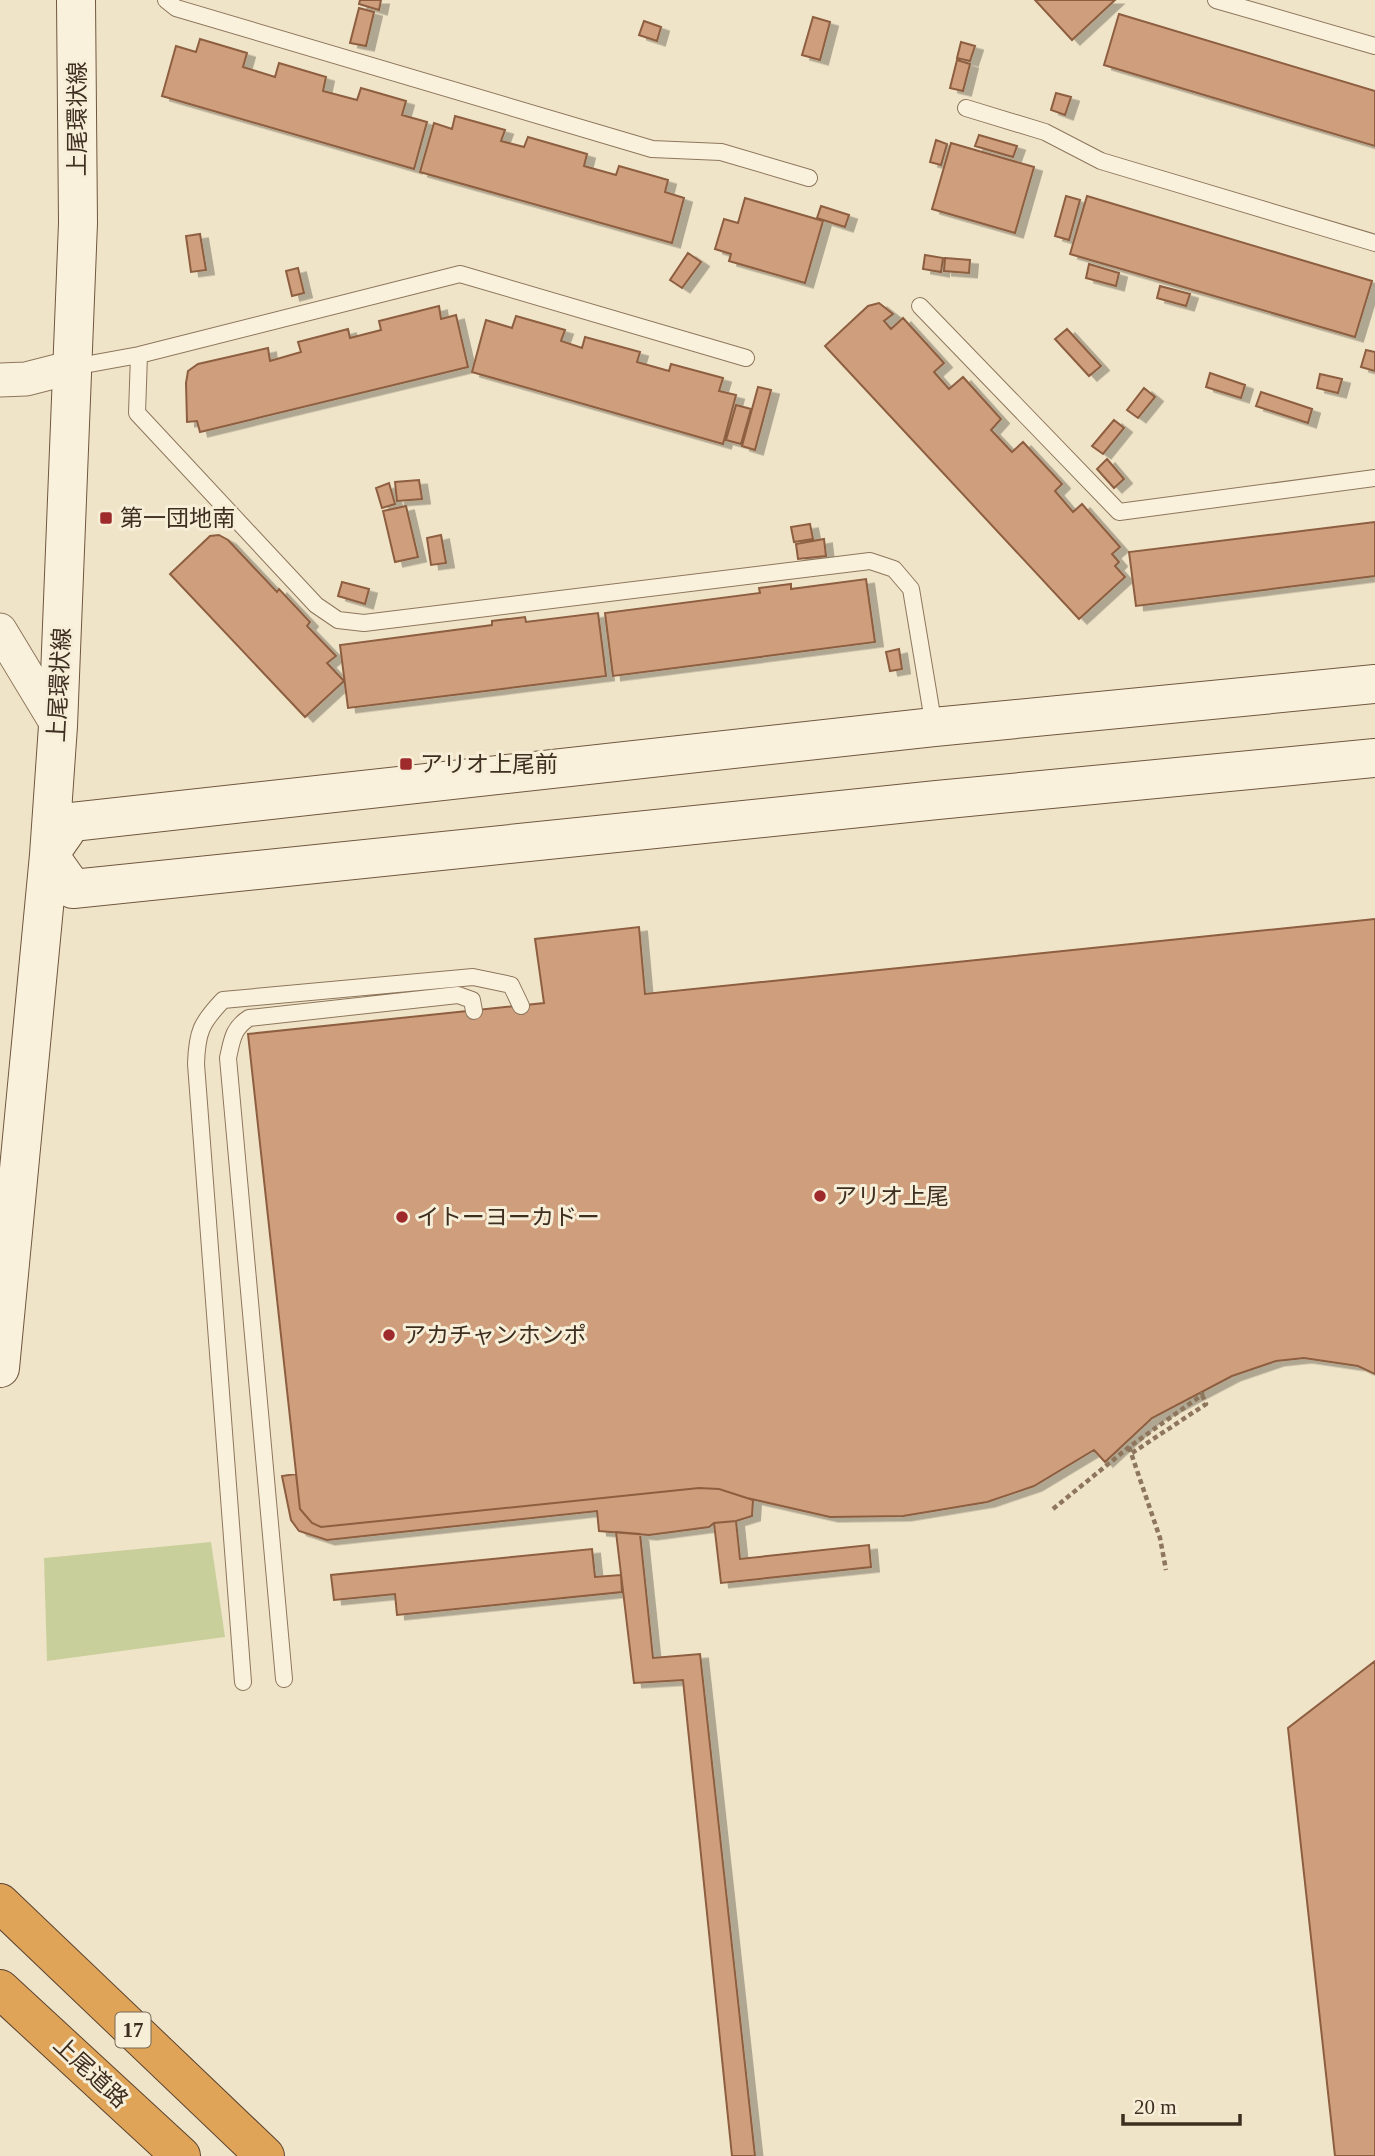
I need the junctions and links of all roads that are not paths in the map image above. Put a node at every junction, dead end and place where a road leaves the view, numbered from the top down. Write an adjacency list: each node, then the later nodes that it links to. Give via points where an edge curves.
1 (76, 0): 11 (street, 上尾環状線)
2 (166, 0): 6 (lane, via 176,8 652,149 721,152)
3 (1216, 0): 4 (lane)
4 (1375, 46)
5 (966, 108): 7 (lane, via 1045,132 1101,161)
6 (809, 178)
7 (1375, 243)
8 (920, 306): 13 (lane, via 1119,512)
9 (139, 355): 10 (lane, via 460,274); 11 (lane); 17 (lane, via 137,413 316,606 338,620 364,623 870,561 894,569 911,589)
10 (746, 358)
11 (74, 367): 12 (street, via 26,379); 16 (street, 上尾環状線)
12 (0, 380)
13 (1375, 478)
14 (0, 630): 16 (street)
15 (1375, 684): 17 (street)
16 (58, 726): 19 (street, 上尾環状線)
17 (934, 727): 19 (street, via 72,822)
18 (1375, 758): 19 (street, via 73,889)
19 (49, 855): 22 (street, 上尾環状線)
20 (521, 1006): 25 (lane, via 511,985 473,977 223,1000 197,1038)
21 (474, 1011): 24 (lane, via 472,1000 458,995 249,1018 236,1026 232,1038 228,1058)
22 (2, 1324): 23 (street, 上尾環状線)
23 (0, 1368)
24 (284, 1678)
25 (243, 1682)
26 (0, 1903): 29 (highway, 17)
27 (0, 1989): 28 (highway, 上尾道路)
28 (181, 2156)
29 (265, 2156)

